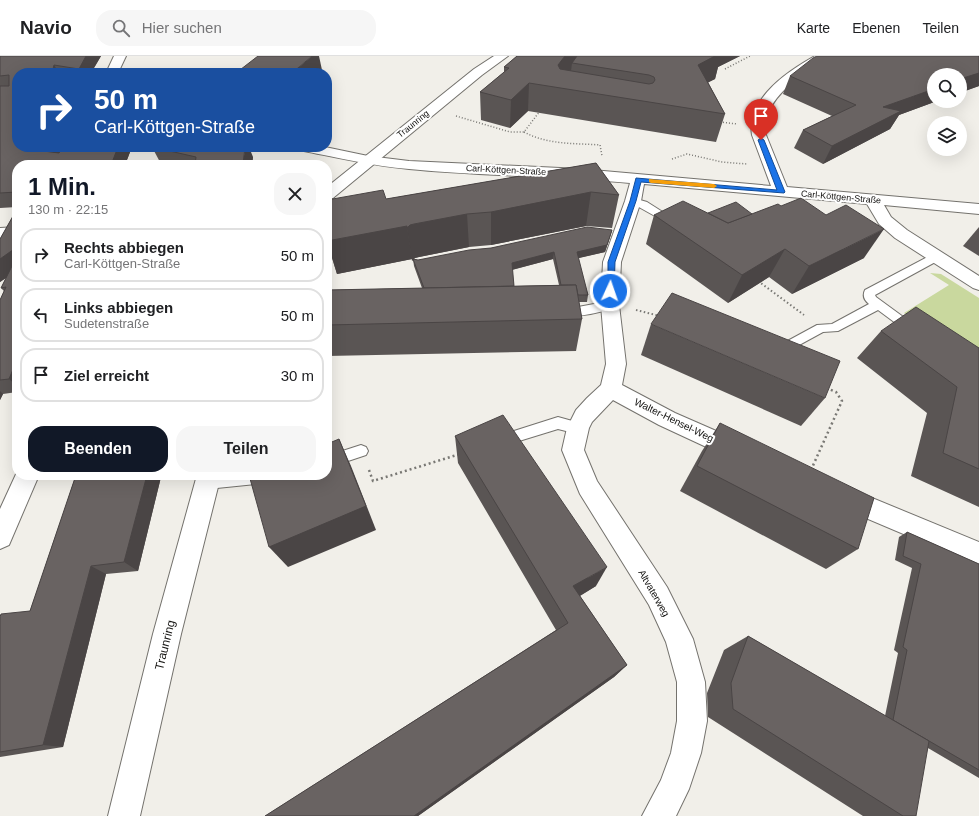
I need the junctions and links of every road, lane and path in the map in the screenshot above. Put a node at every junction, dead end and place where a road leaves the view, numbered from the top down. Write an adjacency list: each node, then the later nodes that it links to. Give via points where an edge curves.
1 (120, 56): 5 (street)
2 (502, 56): 8 (street, Traunring)
3 (750, 56): 6 (path)
4 (824, 56): 10 (street, via 796,74 772,96 760,114)
5 (114, 68)
6 (725, 69)
7 (543, 107): 11 (path)
8 (432, 109): 11 (path, via 510,132); 14 (street, Traunring)
9 (719, 122): 10 (path)
10 (758, 128): 16 (street)
11 (524, 132): 15 (path, via 542,141 600,145)
12 (329, 152): 14 (street, Carl-Köttgen-Straße)
13 (668, 159): 16 (path, via 675,160 687,154 722,162)
14 (368, 160): 17 (street, Carl-Köttgen-Straße); 18 (street, Traunring)
15 (603, 162)
16 (771, 167): 19 (street)
17 (638, 180): 19 (street, Carl-Köttgen-Straße); 21 (street)
18 (332, 190)
19 (781, 192): 20 (street, Carl-Köttgen-Straße)
20 (874, 200): 22 (street, Carl-Köttgen-Straße); 26 (street, via 885,220)
21 (633, 201): 23 (lane, via 643,204); 30 (street, via 615,233)
22 (979, 209)
23 (682, 228)
24 (12, 232): 25 (street)
25 (0, 233)
26 (935, 257): 28 (street); 29 (lane, via 870,293 870,299)
27 (757, 280): 33 (path)
28 (979, 284)
29 (878, 305): 33 (lane, via 834,328); 34 (lane)
30 (610, 306): 31 (lane, via 578,311); 32 (path); 37 (street, via 616,364)
31 (547, 311)
32 (660, 316)
33 (821, 328): 35 (lane)
34 (922, 336)
35 (786, 347)
36 (822, 386): 46 (path, via 836,392 842,401)
37 (610, 389): 38 (street, Altvaterweg, via 584,416); 42 (street, Walter-Hensel-Weg, via 667,419)
38 (578, 428): 39 (lane, via 558,423); 50 (street, Altvaterweg, via 573,450 588,487 658,596 679,639 691,682 692,721 686,753 673,789)
39 (519, 435)
40 (361, 452): 41 (path, via 374,481); 43 (lane)
41 (461, 454)
42 (757, 460)
43 (332, 461)
44 (25, 480): 47 (street)
45 (207, 480): 49 (street, Traunring)
46 (806, 482): 48 (street)
47 (0, 537)
48 (979, 554)
49 (120, 816)
50 (658, 816)

